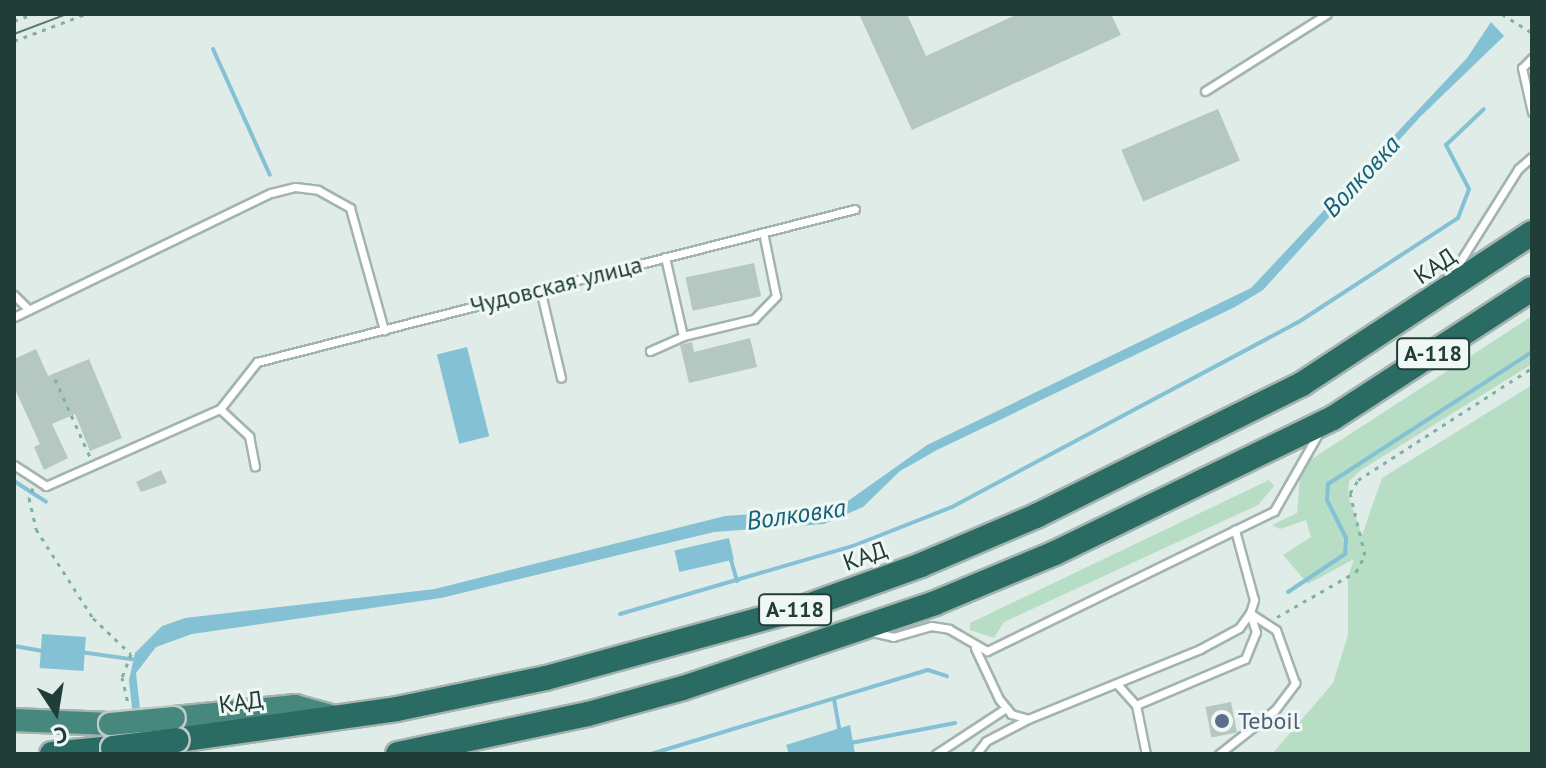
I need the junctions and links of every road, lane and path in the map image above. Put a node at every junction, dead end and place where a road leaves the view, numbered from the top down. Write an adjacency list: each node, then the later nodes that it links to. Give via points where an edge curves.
1 (33, 14): 5 (path)
2 (86, 14): 7 (path)
3 (1327, 14): 9 (lane)
4 (1502, 14): 6 (path)
5 (14, 21)
6 (1532, 33)
7 (14, 41)
8 (1532, 58): 10 (lane, via 1522,68)
9 (1205, 91)
10 (1532, 112)
11 (1532, 157): 19 (lane, via 1518,169)
12 (855, 209): 13 (lane, Чудовская улица)
13 (763, 232): 15 (lane, Чудовская улица); 23 (lane, via 777,287 772,305 754,319)
14 (1532, 233): 19 (highway, КАД / А-118)
15 (665, 257): 16 (lane, Чудовская улица); 23 (lane)
16 (540, 289): 22 (lane, Чудовская улица); 26 (lane)
17 (1532, 289): 29 (highway, А-118)
18 (14, 295): 20 (lane)
19 (1437, 298): 45 (highway, КАД / А-118, bridge, via 1302,384 1036,516 799,609 465,696 336,717)
20 (29, 310): 21 (lane); 22 (lane, via 271,193 295,187 318,190 350,208)
21 (14, 317)
22 (384, 330): 28 (lane, Чудовская улица, via 257,362)
23 (683, 336): 24 (lane)
24 (650, 351)
25 (1532, 368): 36 (path, via 1358,480 1350,493 1365,555 1356,572)
26 (561, 378)
27 (55, 379): 30 (path)
28 (220, 409): 30 (lane); 32 (lane, via 249,436)
29 (1333, 418): 34 (lane, via 1311,442 1274,511); 37 (highway, А-118, via 1055,553)
30 (93, 464): 31 (lane, via 46,486)
31 (14, 465)
32 (255, 466)
33 (34, 486): 40 (path, via 29,498 36,529 93,618 131,654 122,677)
34 (1235, 530): 35 (lane, via 1254,600); 38 (lane, via 987,651)
35 (1250, 613): 36 (lane); 39 (lane, via 1239,628); 41 (lane, via 1256,632 1245,659)
36 (1265, 623): 51 (lane, via 1276,630 1295,683 1275,710)
37 (861, 630): 38 (lane, via 893,637 931,626 949,629); 47 (highway, А-118, via 601,710)
38 (975, 648): 42 (lane)
39 (1117, 684): 41 (lane); 43 (lane)
40 (127, 694)
41 (1136, 705): 50 (lane)
42 (1006, 708): 43 (lane); 48 (lane)
43 (1028, 719): 49 (lane, via 986,741)
44 (14, 720): 45 (highway)
45 (112, 736): 46 (highway, КАД / А-118)
46 (52, 754)
47 (398, 754)
48 (936, 754)
49 (976, 754)
50 (1146, 754)
51 (1219, 754)

